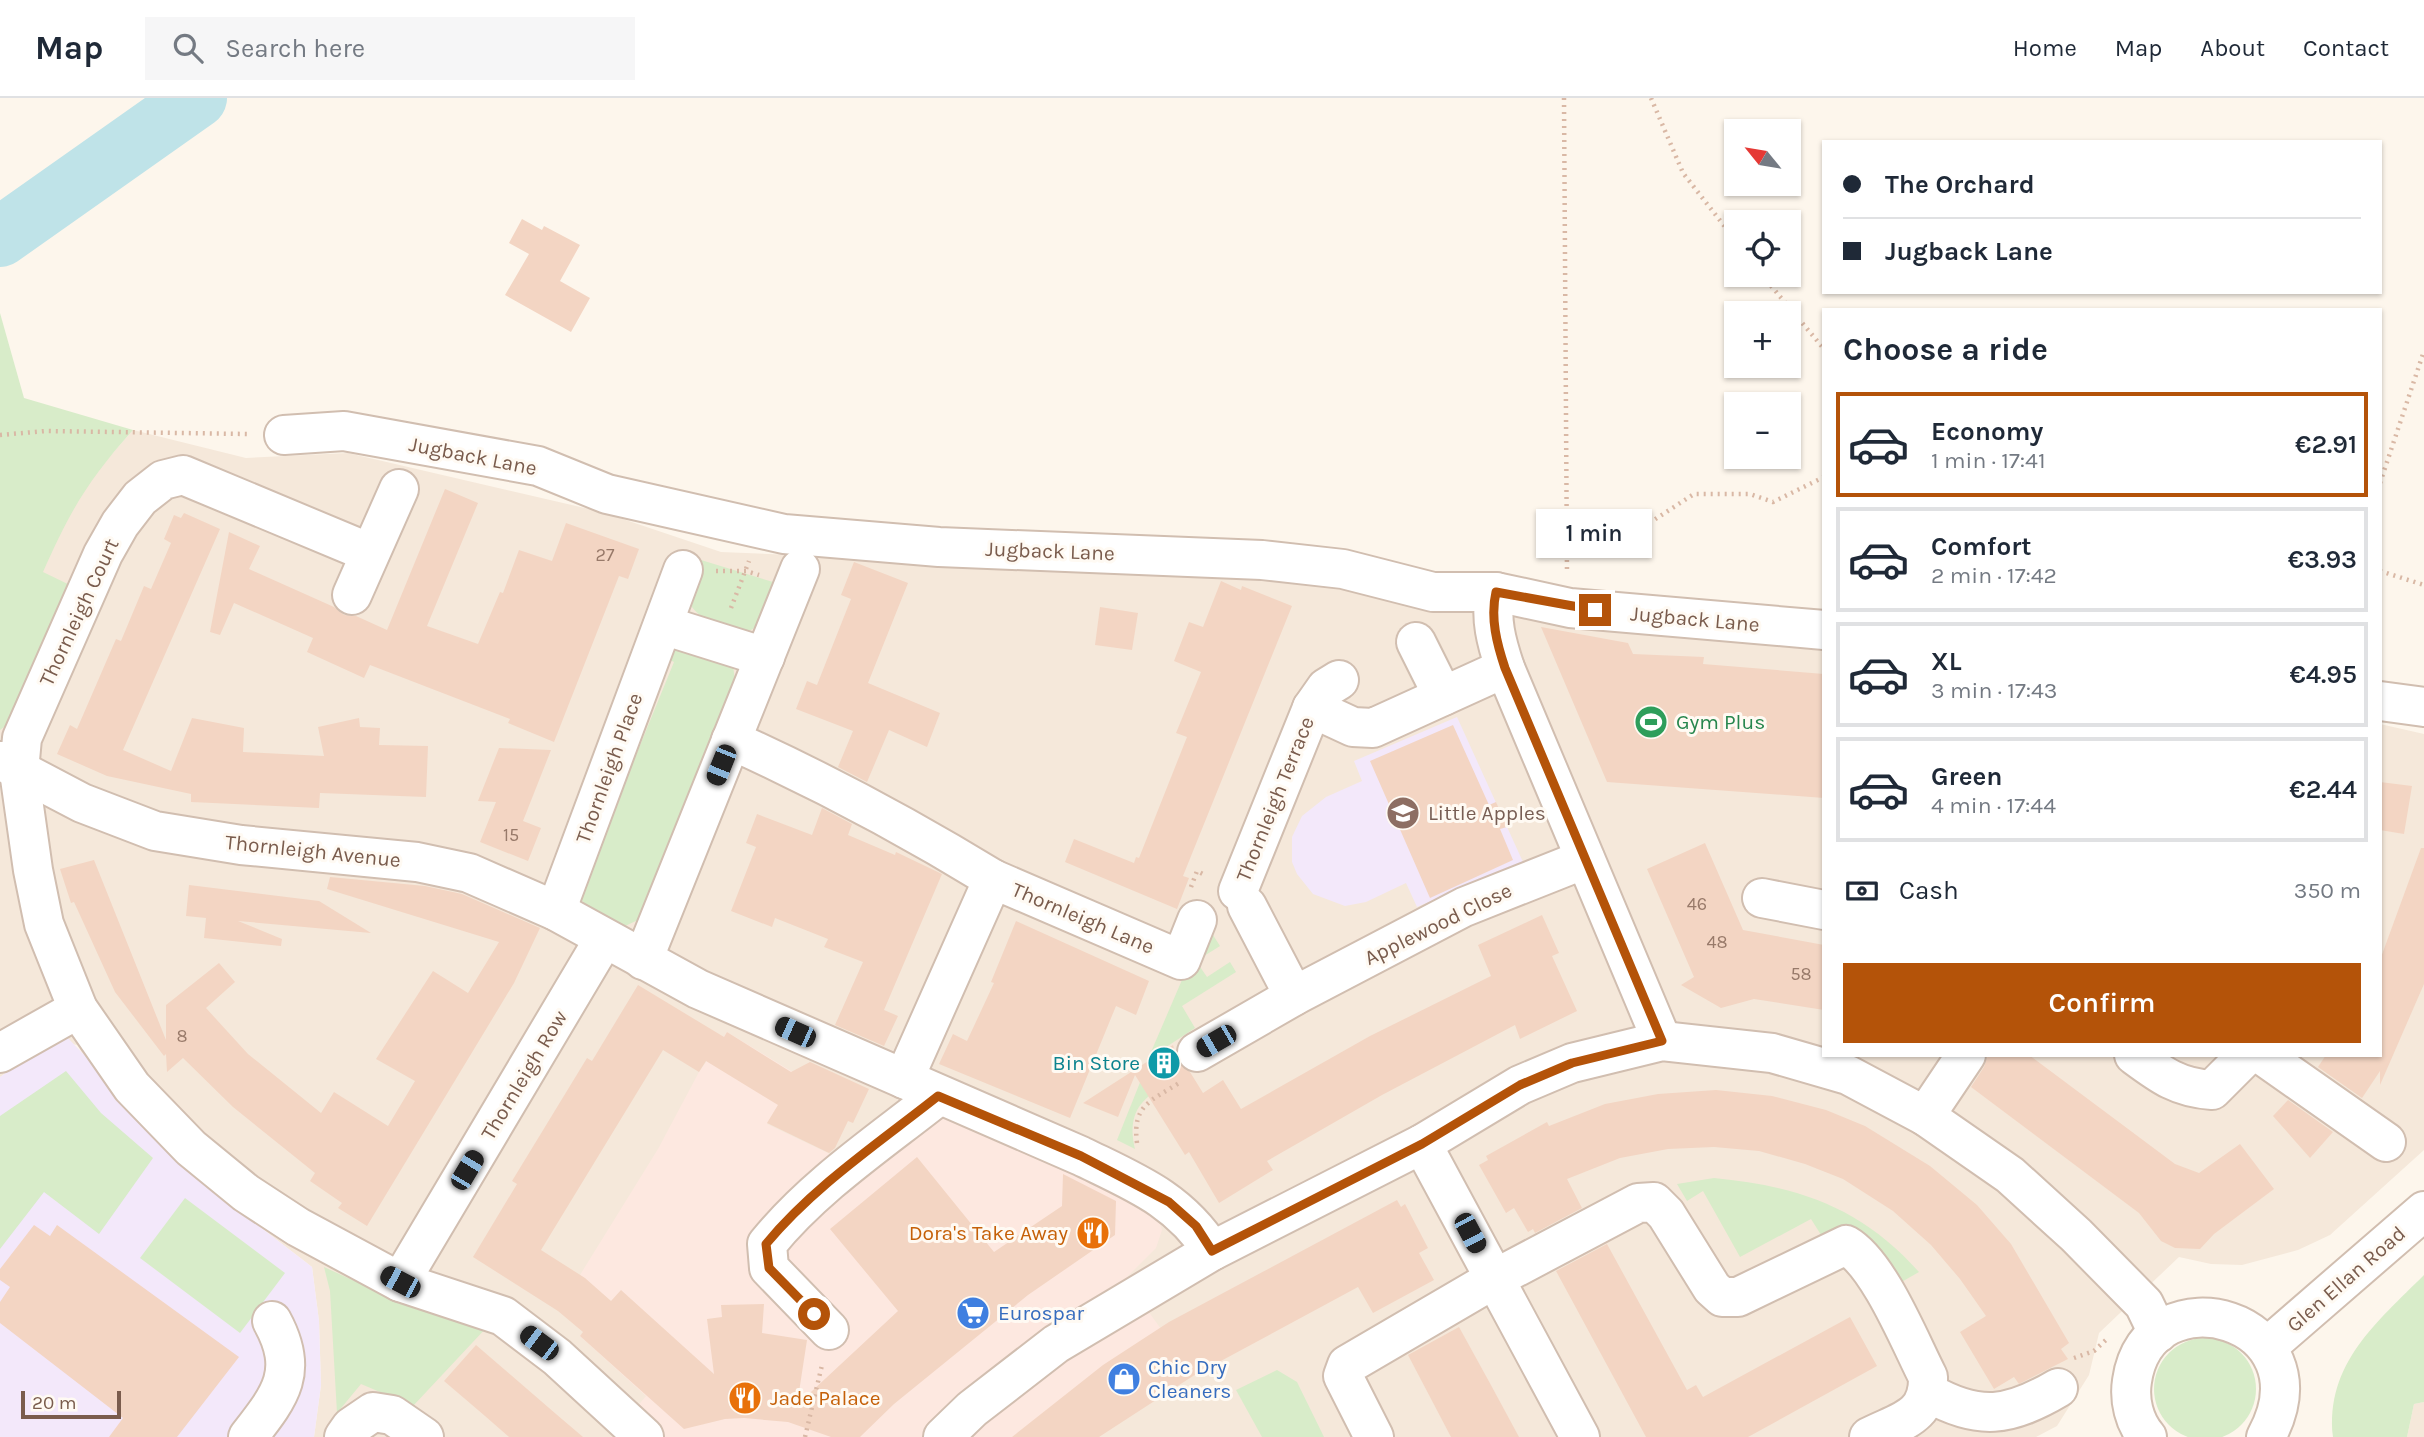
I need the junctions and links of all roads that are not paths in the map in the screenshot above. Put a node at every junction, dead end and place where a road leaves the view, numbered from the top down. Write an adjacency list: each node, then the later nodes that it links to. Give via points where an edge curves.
1 (284, 435): 6 (street, Jugback Lane, via 344,431 538,466 607,494 758,530 939,547 1262,560 1343,569 1433,592)
2 (399, 489): 3 (street)
3 (370, 553): 7 (street); 19 (street, Thornleigh Court, via 183,475 163,480 140,498 103,554)
4 (683, 570): 8 (street, Thornleigh Place)
5 (797, 578): 11 (street)
6 (1496, 592): 9 (street, Jugback Lane, via 1570,608); 12 (street, via 1492,607)
7 (352, 595)
8 (663, 625): 11 (street); 24 (street, Thornleigh Place)
9 (1822, 631)
10 (1416, 642): 14 (street)
11 (765, 657): 18 (street)
12 (1505, 668): 14 (street, Thornleigh Terrace); 20 (street)
13 (1339, 680): 17 (street, Thornleigh Terrace, via 1326,688)
14 (1443, 696): 17 (street, Thornleigh Terrace, via 1373,728 1353,727)
15 (2382, 701): 16 (street)
16 (2424, 707)
17 (1312, 708): 28 (street, Thornleigh Terrace, via 1242,898)
18 (731, 740): 21 (street, via 811,776); 27 (street)
19 (9, 766): 24 (street, Thornleigh Avenue, via 82,803 155,831 241,845 417,862 469,873); 29 (street, Thornleigh Court, via 44,924)
20 (1585, 859): 28 (street, Applewood Close, via 1464,907); 30 (street)
21 (993, 879): 25 (street, Thornleigh Lane, via 1181,960); 37 (street, Thornleigh Lane)
22 (1762, 898): 23 (street)
23 (1822, 910)
24 (556, 911): 26 (street, Thornleigh Avenue)
25 (1197, 920)
26 (604, 939): 27 (street, Thornleigh Avenue); 45 (street, Thornleigh Row)
27 (643, 960): 37 (street, Thornleigh Avenue, via 698,989)
28 (1294, 996): 31 (street, Applewood Close)
29 (78, 1009): 32 (street); 45 (street, Thornleigh Court, via 132,1087 191,1149 298,1227)
30 (1662, 1041): 39 (street, via 1772,1053 1848,1075); 41 (street, via 1572,1063 1520,1085)
31 (1197, 1052)
32 (0, 1053)
33 (1965, 1057): 39 (street)
34 (2137, 1057): 35 (street, via 2188,1088 2212,1090)
35 (2245, 1057)
36 (2265, 1057): 40 (street)
37 (904, 1079): 38 (street)
38 (938, 1096): 43 (street, via 1132,1181 1169,1202 1196,1226); 48 (street, via 836,1177 766,1244 769,1268)
39 (1925, 1116): 46 (street, via 2010,1175 2076,1235)
40 (2386, 1142)
41 (1422, 1144): 43 (street); 44 (street)
42 (2424, 1211): 49 (street, Glen Ellan Road)
43 (1212, 1251): 57 (street, via 1056,1344)
44 (1494, 1279): 51 (street, via 1639,1203 1654,1202 1666,1214 1722,1297 1738,1297 1846,1245 1872,1269 1928,1377); 58 (street, via 1347,1365 1343,1376); 59 (street)
45 (400, 1282): 56 (street, Thornleigh Court, via 503,1316 557,1357)
46 (2151, 1319): 49 (street, via 2228,1319); 52 (street, via 2130,1392)
47 (272, 1321): 53 (street, via 283,1342 285,1381)
48 (829, 1330)
49 (2267, 1347): 61 (street, via 2278,1368 2281,1392 2277,1416)
50 (2058, 1388): 51 (street, via 2013,1409 1989,1414 1953,1407)
51 (1929, 1393): 60 (street, via 1921,1410)
52 (2143, 1436)
53 (248, 1437)
54 (344, 1437): 55 (street, via 373,1412 392,1415)
55 (424, 1437)
56 (644, 1437)
57 (943, 1437)
58 (1374, 1437)
59 (1580, 1437)
60 (1869, 1437)
61 (2266, 1437)

